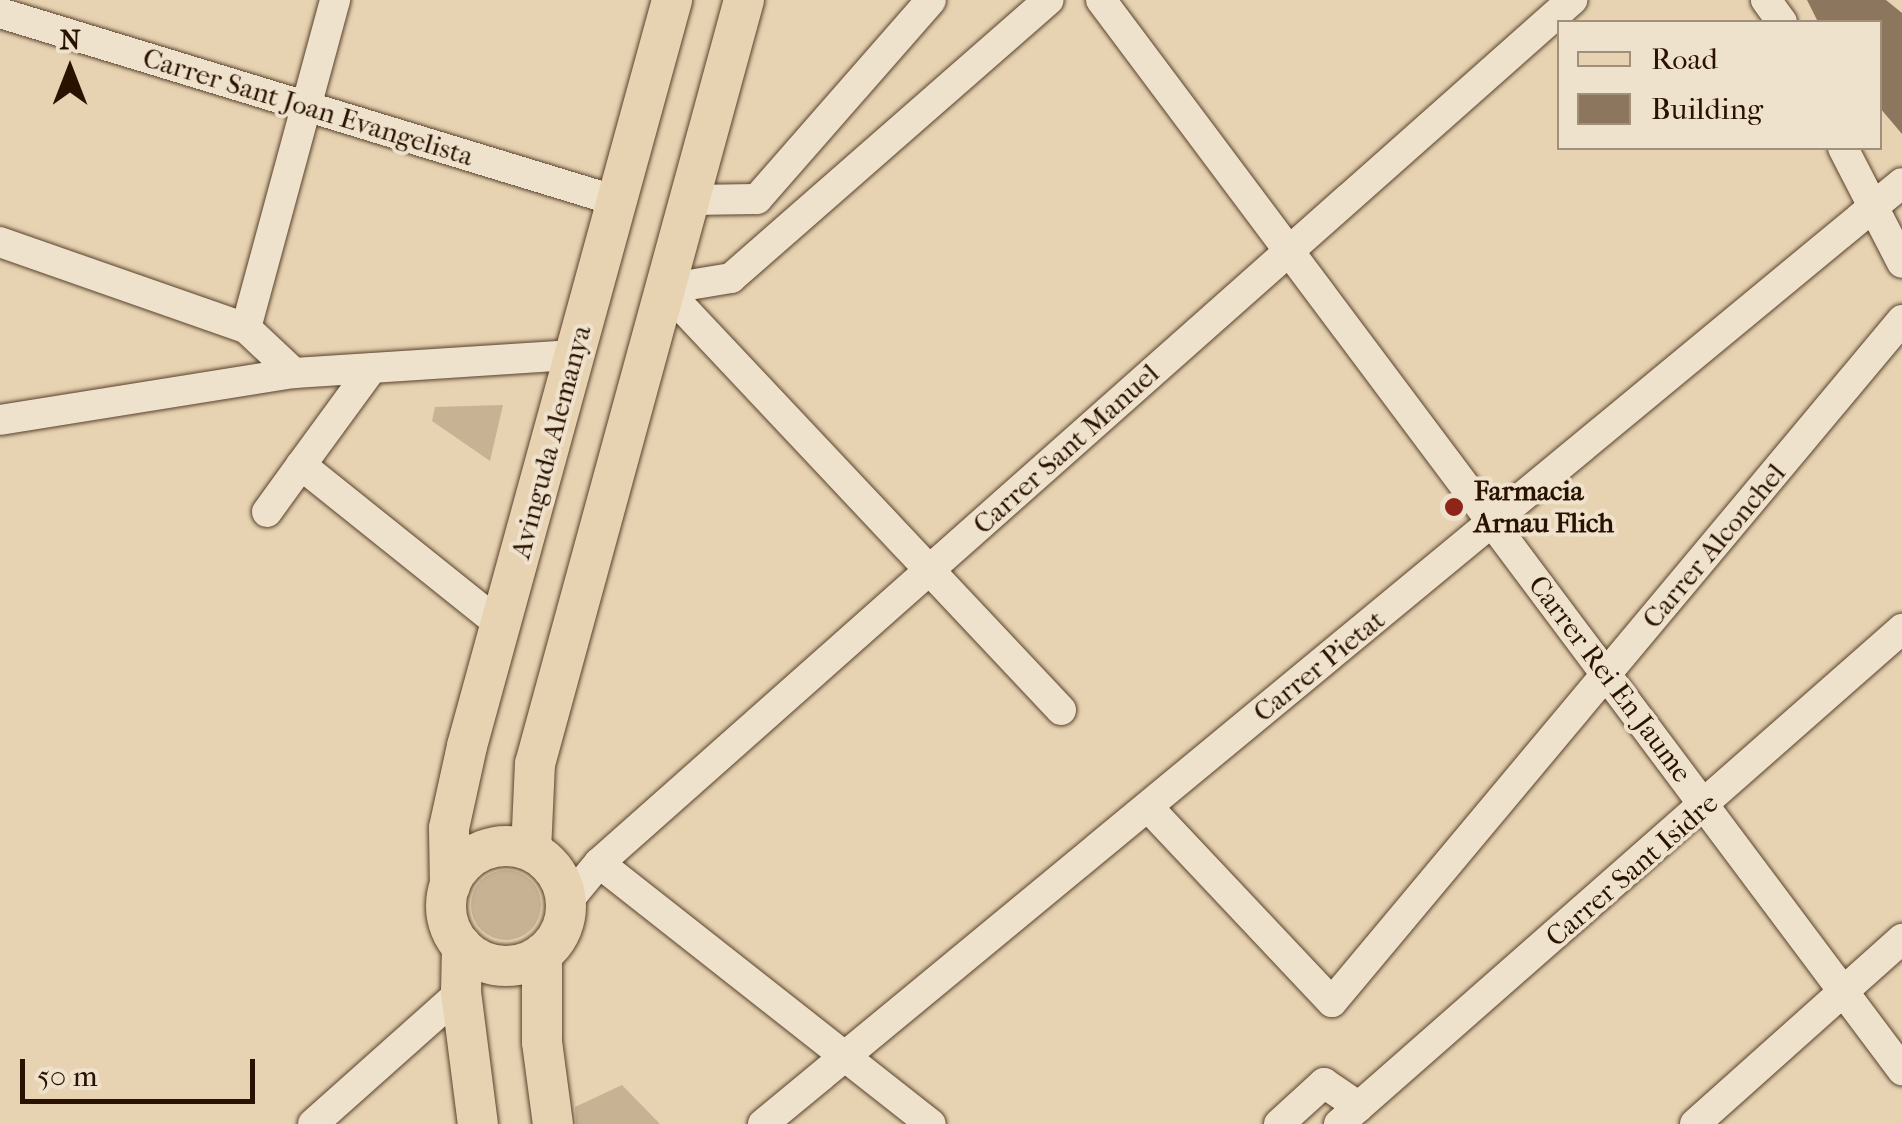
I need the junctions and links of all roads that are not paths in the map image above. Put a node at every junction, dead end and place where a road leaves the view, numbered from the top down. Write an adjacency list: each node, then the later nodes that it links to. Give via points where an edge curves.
1 (334, 0): 9 (street)
2 (672, 0): 14 (main road, Avinguda Alemanya)
3 (744, 0): 13 (main road)
4 (931, 0): 12 (street)
5 (1048, 0): 16 (street)
6 (1101, 0): 18 (street, Carrer Rei En Jaume)
7 (1572, 0): 18 (street, Carrer Sant Manuel)
8 (0, 13): 9 (street, Carrer Sant Joan Evangelista)
9 (306, 106): 14 (street, Carrer Sant Joan Evangelista); 22 (street)
10 (1845, 150): 15 (street)
11 (1902, 182): 15 (street, Carrer Pietat)
12 (757, 199): 13 (street); 16 (street)
13 (690, 200): 20 (main road)
14 (617, 201): 23 (main road, Avinguda Alemanya)
15 (1874, 206): 19 (street); 29 (street, Carrer Pietat)
16 (792, 225): 20 (street, via 731,278)
17 (0, 242): 22 (street)
18 (1289, 251): 29 (street, Carrer Rei En Jaume); 30 (street, Carrer Sant Manuel)
19 (1902, 263)
20 (665, 289): 30 (street); 37 (main road, via 536,764)
21 (1902, 320): 33 (street, Carrer Alconchel)
22 (246, 328): 25 (street)
23 (574, 355): 24 (street); 31 (main road, Avinguda Alemanya)
24 (372, 368): 25 (street); 27 (street)
25 (294, 373): 26 (street)
26 (0, 420)
27 (301, 465): 28 (street); 31 (street)
28 (266, 512)
29 (1493, 523): 33 (street, Carrer Rei En Jaume); 35 (street, Carrer Pietat)
30 (929, 570): 34 (street); 38 (street, Carrer Sant Manuel)
31 (500, 625): 39 (main road, Avinguda Alemanya, via 449,828)
32 (1902, 629): 36 (street, Carrer Sant Isidre)
33 (1607, 675): 35 (street, Carrer Alconchel, via 1332,1002); 36 (street, Carrer Rei En Jaume)
34 (1060, 710)
35 (1148, 806): 46 (street, Carrer Pietat)
36 (1706, 806): 44 (street, Carrer Rei En Jaume); 48 (street, Carrer Sant Isidre)
37 (532, 851): 39 (main road, via 512,846 483,852 459,868); 40 (main road, via 556,872)
38 (599, 863): 40 (street, Carrer Sant Manuel); 46 (street)
39 (450, 886): 42 (main road, via 448,918)
40 (566, 903): 43 (main road, via 564,922)
41 (1902, 939): 44 (street)
42 (462, 946): 43 (main road, via 492,964); 45 (main road)
43 (542, 954): 51 (main road, via 542,1042)
44 (1844, 991): 47 (street, Carrer Rei En Jaume); 55 (street)
45 (461, 992): 49 (street); 50 (main road)
46 (845, 1056): 52 (street, Carrer Pietat); 53 (street)
47 (1902, 1070)
48 (1349, 1115): 54 (street, via 1324,1084)
49 (313, 1124)
50 (478, 1124)
51 (552, 1124)
52 (762, 1124)
53 (931, 1124)
54 (1279, 1124)
55 (1695, 1124)

